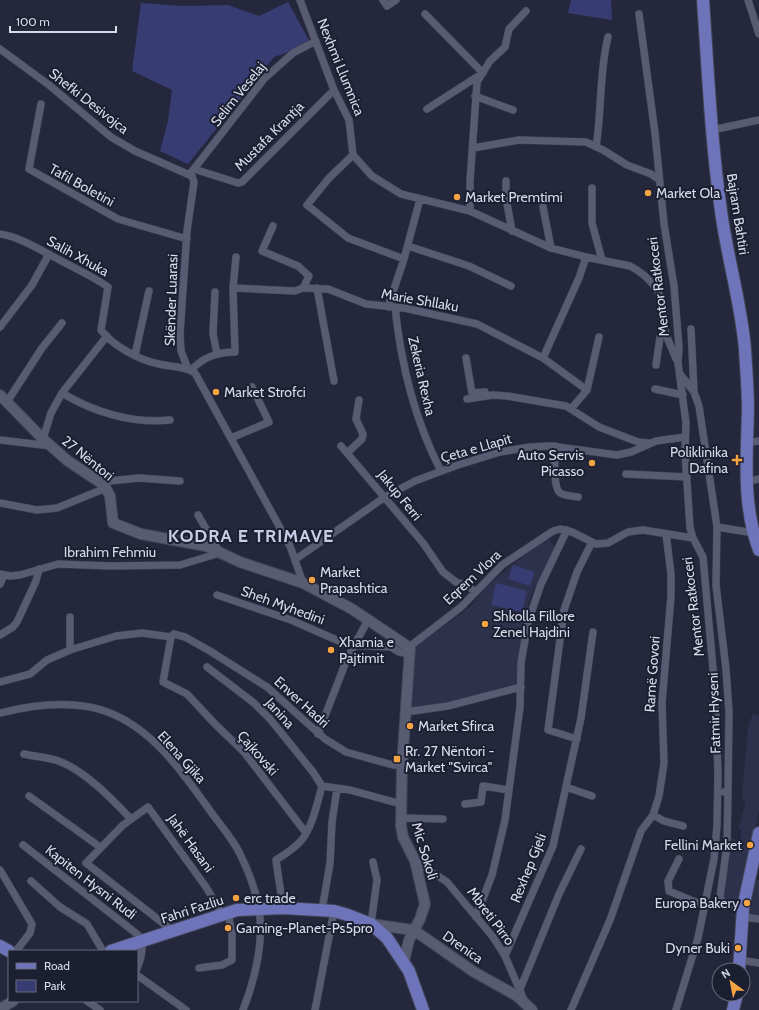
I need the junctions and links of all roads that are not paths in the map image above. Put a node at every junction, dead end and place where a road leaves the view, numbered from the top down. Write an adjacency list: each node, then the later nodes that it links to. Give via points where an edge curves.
1 (300, 0): 11 (street, Nexhmi Llumnica)
2 (383, 0): 3 (street, via 387,6)
3 (396, 0)
4 (703, 0): 20 (main road, Bajram Bahtiri)
5 (748, 0): 9 (street)
6 (526, 11): 13 (street, via 509,28 505,47 494,56)
7 (425, 14): 13 (street)
8 (639, 14): 25 (street, Mentor Ratkoceri, via 650,92)
9 (759, 34)
10 (608, 37): 21 (street, via 602,68 601,113)
11 (316, 41): 14 (street, Nexhmi Llumnica); 24 (street, Selim Veselaj, via 293,53 264,79)
12 (0, 49): 24 (street, Shefki Desivojca, via 49,85 111,137 135,151)
13 (483, 73): 15 (street, via 477,82); 17 (street)
14 (334, 90): 23 (street, Nexhmi Llumnica, via 349,120); 24 (street, Mustafa Krantja, via 242,182)
15 (475, 96): 18 (street); 22 (street)
16 (41, 104): 34 (street, Tafil Boletini, via 30,169 118,219)
17 (427, 109)
18 (513, 110)
19 (759, 120): 20 (street)
20 (712, 130): 82 (main road, Bajram Bahtiri, via 722,224 740,308 745,348 748,409)
21 (596, 146): 22 (street, via 586,142 519,140); 25 (street, via 627,165)
22 (473, 148): 30 (street)
23 (353, 155): 28 (street, via 366,171 384,185 401,194); 40 (street, via 329,178 307,205 348,238)
24 (192, 171): 34 (street, Skënder Luarasi, via 194,182)
25 (658, 179): 59 (street, Mentor Ratkoceri, via 674,286)
26 (506, 181): 32 (street, via 506,198)
27 (592, 188): 41 (street, via 592,223)
28 (420, 199): 30 (street); 35 (street)
29 (543, 207): 36 (street)
30 (470, 211): 32 (street)
31 (273, 226): 44 (street, via 262,251 303,269 309,276)
32 (512, 231): 36 (street)
33 (0, 234): 37 (street, Salih Xhuka)
34 (187, 239): 61 (street, Skënder Luarasi, via 180,344)
35 (408, 246): 40 (street); 42 (street, via 469,266)
36 (551, 248): 39 (street)
37 (49, 254): 50 (street, via 32,285); 53 (street, Salih Xhuka, via 108,287 101,330)
38 (236, 257): 43 (street)
39 (586, 257): 41 (street); 58 (street)
40 (404, 259): 48 (street)
41 (602, 260): 52 (street, via 630,266 651,280 662,302)
42 (511, 286)
43 (233, 288): 44 (street, Marie Shllaku); 55 (street, via 235,352)
44 (303, 288): 45 (street, Marie Shllaku)
45 (317, 288): 48 (street, Marie Shllaku, via 336,291 366,304); 63 (street)
46 (149, 291): 56 (street)
47 (215, 292): 55 (street, via 213,334)
48 (392, 307): 58 (street, Marie Shllaku, via 477,324); 87 (street, Zekeria Rexha, via 410,395)
49 (62, 323): 70 (street)
50 (0, 327)
51 (691, 329): 67 (street)
52 (665, 330): 59 (street); 60 (street, via 660,337)
53 (107, 336): 56 (street); 68 (street)
54 (599, 337): 66 (street)
55 (217, 354): 61 (street, via 207,357)
56 (135, 355): 61 (street, via 158,364)
57 (466, 358): 73 (street, via 472,393 500,391)
58 (543, 358): 66 (street, Marie Shllaku)
59 (678, 363): 62 (street, Mentor Ratkoceri)
60 (656, 365)
61 (189, 370): 76 (street, Skënder Luarasi, via 198,377)
62 (680, 374): 67 (street); 69 (street, Mentor Ratkoceri)
63 (334, 381)
64 (252, 387): 76 (street, via 269,422)
65 (655, 389): 69 (street)
66 (587, 390): 74 (street)
67 (694, 392): 98 (street, Fatmir Hyseni, via 703,424)
68 (62, 393): 75 (street, via 82,404 122,417 145,421); 78 (street, via 51,413)
69 (683, 395): 77 (street, Mentor Ratkoceri)
70 (4, 399): 78 (street, 27 Nëntori)
71 (467, 399): 73 (street, via 493,395)
72 (359, 400): 86 (street, via 356,419 363,434 362,439)
73 (536, 401): 74 (street)
74 (571, 409): 81 (street, via 599,427 638,442)
75 (170, 420)
76 (231, 438): 106 (street, Skënder Luarasi)
77 (685, 438): 81 (street, Çeta e Llapit); 89 (street, Mentor Ratkoceri)
78 (42, 439): 83 (street, 27 Nëntori)
79 (0, 440): 83 (street)
80 (759, 441): 82 (street)
81 (648, 443): 85 (street, Çeta e Llapit, via 631,452 617,455)
82 (746, 443): 92 (main road, Bajram Bahtiri)
83 (51, 446): 93 (street, 27 Nëntori)
84 (341, 446): 86 (street, Jakup Ferri)
85 (555, 446): 87 (street, Çeta e Llapit, via 515,449); 95 (street, via 558,490 562,494)
86 (347, 453): 94 (street, Jakup Ferri)
87 (441, 471): 94 (street, Çeta e Llapit)
88 (626, 474): 89 (street)
89 (687, 476): 102 (street, Mentor Ratkoceri)
90 (759, 480): 92 (street)
91 (180, 481): 93 (street, via 139,478)
92 (746, 482): 100 (main road, Bajram Bahtiri)
93 (103, 485): 96 (street, via 57,508 37,510); 105 (street, 27 Nëntori, via 110,496 113,523 141,534 196,544)
94 (385, 497): 106 (street, Çeta e Llapit); 113 (street, Jakup Ferri, via 444,572 456,582)
95 (578, 497)
96 (0, 503)
97 (198, 515): 105 (street)
98 (717, 527): 100 (street); 112 (street, Fatmir Hyseni)
99 (567, 530): 103 (street); 113 (street, Eqrem Vlora, via 553,531 540,538 494,571); 125 (street, via 535,599 524,642)
100 (754, 533): 104 (main road, Bajram Bahtiri)
101 (666, 534): 102 (street); 103 (street, via 635,531 608,543); 143 (street, Ramë Govori, via 671,596 662,703 664,763)
102 (693, 538): 111 (street, Mentor Ratkoceri, via 702,557)
103 (592, 542): 129 (street, via 577,572 564,610 548,730)
104 (759, 550)
105 (220, 553): 107 (street, Ibrahim Fehmiu, via 180,565 58,564); 109 (street, 27 Nëntori)
106 (296, 559): 109 (street, Skënder Luarasi)
107 (39, 569): 108 (street, Ibrahim Fehmiu, via 20,575); 118 (street, via 17,622)
108 (2, 575): 110 (street)
109 (303, 583): 116 (street, 27 Nëntori)
110 (0, 584)
111 (705, 585): 112 (street); 137 (street, Mentor Ratkoceri, via 715,691)
112 (716, 585): 138 (street, Fatmir Hyseni, via 729,712)
113 (476, 592): 122 (street, Eqrem Vlora, via 461,607 413,644)
114 (217, 595): 120 (street, Sheh Myhedini)
115 (70, 617): 121 (street)
116 (368, 620): 120 (street); 122 (street, 27 Nëntori)
117 (593, 632): 129 (street, Rexhep Gjeli)
118 (0, 635)
119 (171, 637): 121 (street, Enver Hadri, via 129,633); 128 (street, Enver Hadri, via 174,634 195,642 267,687); 148 (street, Çajkovski, via 163,682 187,694 248,757)
120 (354, 645): 122 (street, Sheh Myhedini); 128 (street)
121 (70, 650): 124 (street, Enver Hadri, via 43,662 30,674)
122 (409, 651): 126 (street, Mic Sokoli)
123 (207, 667): 133 (street, Janina, via 254,703 270,719)
124 (0, 682)
125 (521, 688): 126 (street, via 448,706); 136 (street)
126 (406, 712): 131 (street, Mic Sokoli)
127 (0, 713): 162 (street, Elena Gjika, via 47,706 95,708 116,716 141,732 164,752 186,777 235,845 244,862)
128 (318, 734): 131 (street, Enver Hadri, via 333,745 356,756)
129 (577, 739): 134 (street, Rexhep Gjeli)
130 (24, 754): 145 (street, via 66,764 99,788)
131 (402, 766): 132 (street); 141 (street, Mic Sokoli)
132 (439, 768)
133 (322, 786): 135 (street); 148 (street)
134 (566, 787): 140 (street); 176 (street, Rexhep Gjeli, via 553,846)
135 (337, 789): 141 (street); 163 (street, via 332,815 330,863)
136 (509, 790): 142 (street, via 483,786 481,802); 167 (street, via 492,875)
137 (718, 792): 138 (street); 160 (street, Mentor Ratkoceri, via 714,859)
138 (728, 792): 165 (street, Fatmir Hyseni, via 727,845 720,896 725,904)
139 (29, 796): 152 (street)
140 (592, 796)
141 (401, 804): 144 (street, Mic Sokoli)
142 (465, 804)
143 (653, 815): 147 (street); 192 (street, Ramë Govori, via 641,831 610,920)
144 (401, 818): 146 (street, Mic Sokoli); 155 (street, Mic Sokoli, via 403,837)
145 (131, 819): 152 (street); 166 (street, Jahë Hasani, via 148,807)
146 (443, 819)
147 (683, 826)
148 (306, 833): 161 (street, via 298,844 276,860)
149 (759, 833): 151 (main road)
150 (23, 845): 172 (street, Kapiten Hysni Rudi)
151 (758, 846): 158 (main road)
152 (100, 847): 171 (street, via 86,863)
153 (581, 849): 182 (street, via 559,894)
154 (679, 859): 160 (street, via 668,881 669,891)
155 (415, 861): 167 (street, Mbreti Pirro, via 447,882); 170 (street, Mic Sokoli, via 425,904)
156 (373, 862): 169 (street, via 377,880)
157 (0, 870): 173 (street, via 32,924 30,932)
158 (754, 879): 165 (main road)
159 (31, 881): 174 (street, via 60,907 87,924)
160 (705, 906): 193 (street, Mentor Ratkoceri)
161 (283, 908): 162 (main road, Fahri Fazliu); 163 (main road, Fahri Fazliu)
162 (259, 909): 166 (main road, Fahri Fazliu); 189 (street, Elena Gjika, via 258,952 254,978)
163 (322, 910): 164 (main road, Fahri Fazliu)
164 (334, 911): 169 (main road, Fahri Fazliu); 190 (street)
165 (743, 912): 168 (street, Fatmir Hyseni); 178 (main road)
166 (225, 913): 171 (main road, Fahri Fazliu); 180 (street, via 232,934 232,960 222,965)
167 (476, 917): 176 (street, Mbreti Pirro)
168 (759, 919)
169 (371, 924): 170 (street, Drenica); 177 (main road, Fahri Fazliu, via 387,938)
170 (413, 930): 177 (street, Mic Sokoli); 182 (street, Drenica, via 474,972)
171 (173, 931): 172 (main road, Fahri Fazliu)
172 (143, 941): 175 (main road, Fahri Fazliu); 179 (street)
173 (17, 950)
174 (102, 950)
175 (114, 950)
176 (505, 956): 182 (street, Mbreti Pirro)
177 (404, 961): 191 (main road, Fahri Fazliu)
178 (740, 962)
179 (138, 966)
180 (199, 968)
181 (138, 976): 188 (street)
182 (518, 993): 185 (street, Drenica)
183 (11, 1002): 186 (street)
184 (88, 1002): 187 (street)
185 (529, 1007)
186 (0, 1009)
187 (100, 1010)
188 (186, 1010)
189 (243, 1010)
190 (315, 1010)
191 (422, 1010)
192 (571, 1010)
193 (676, 1010)

